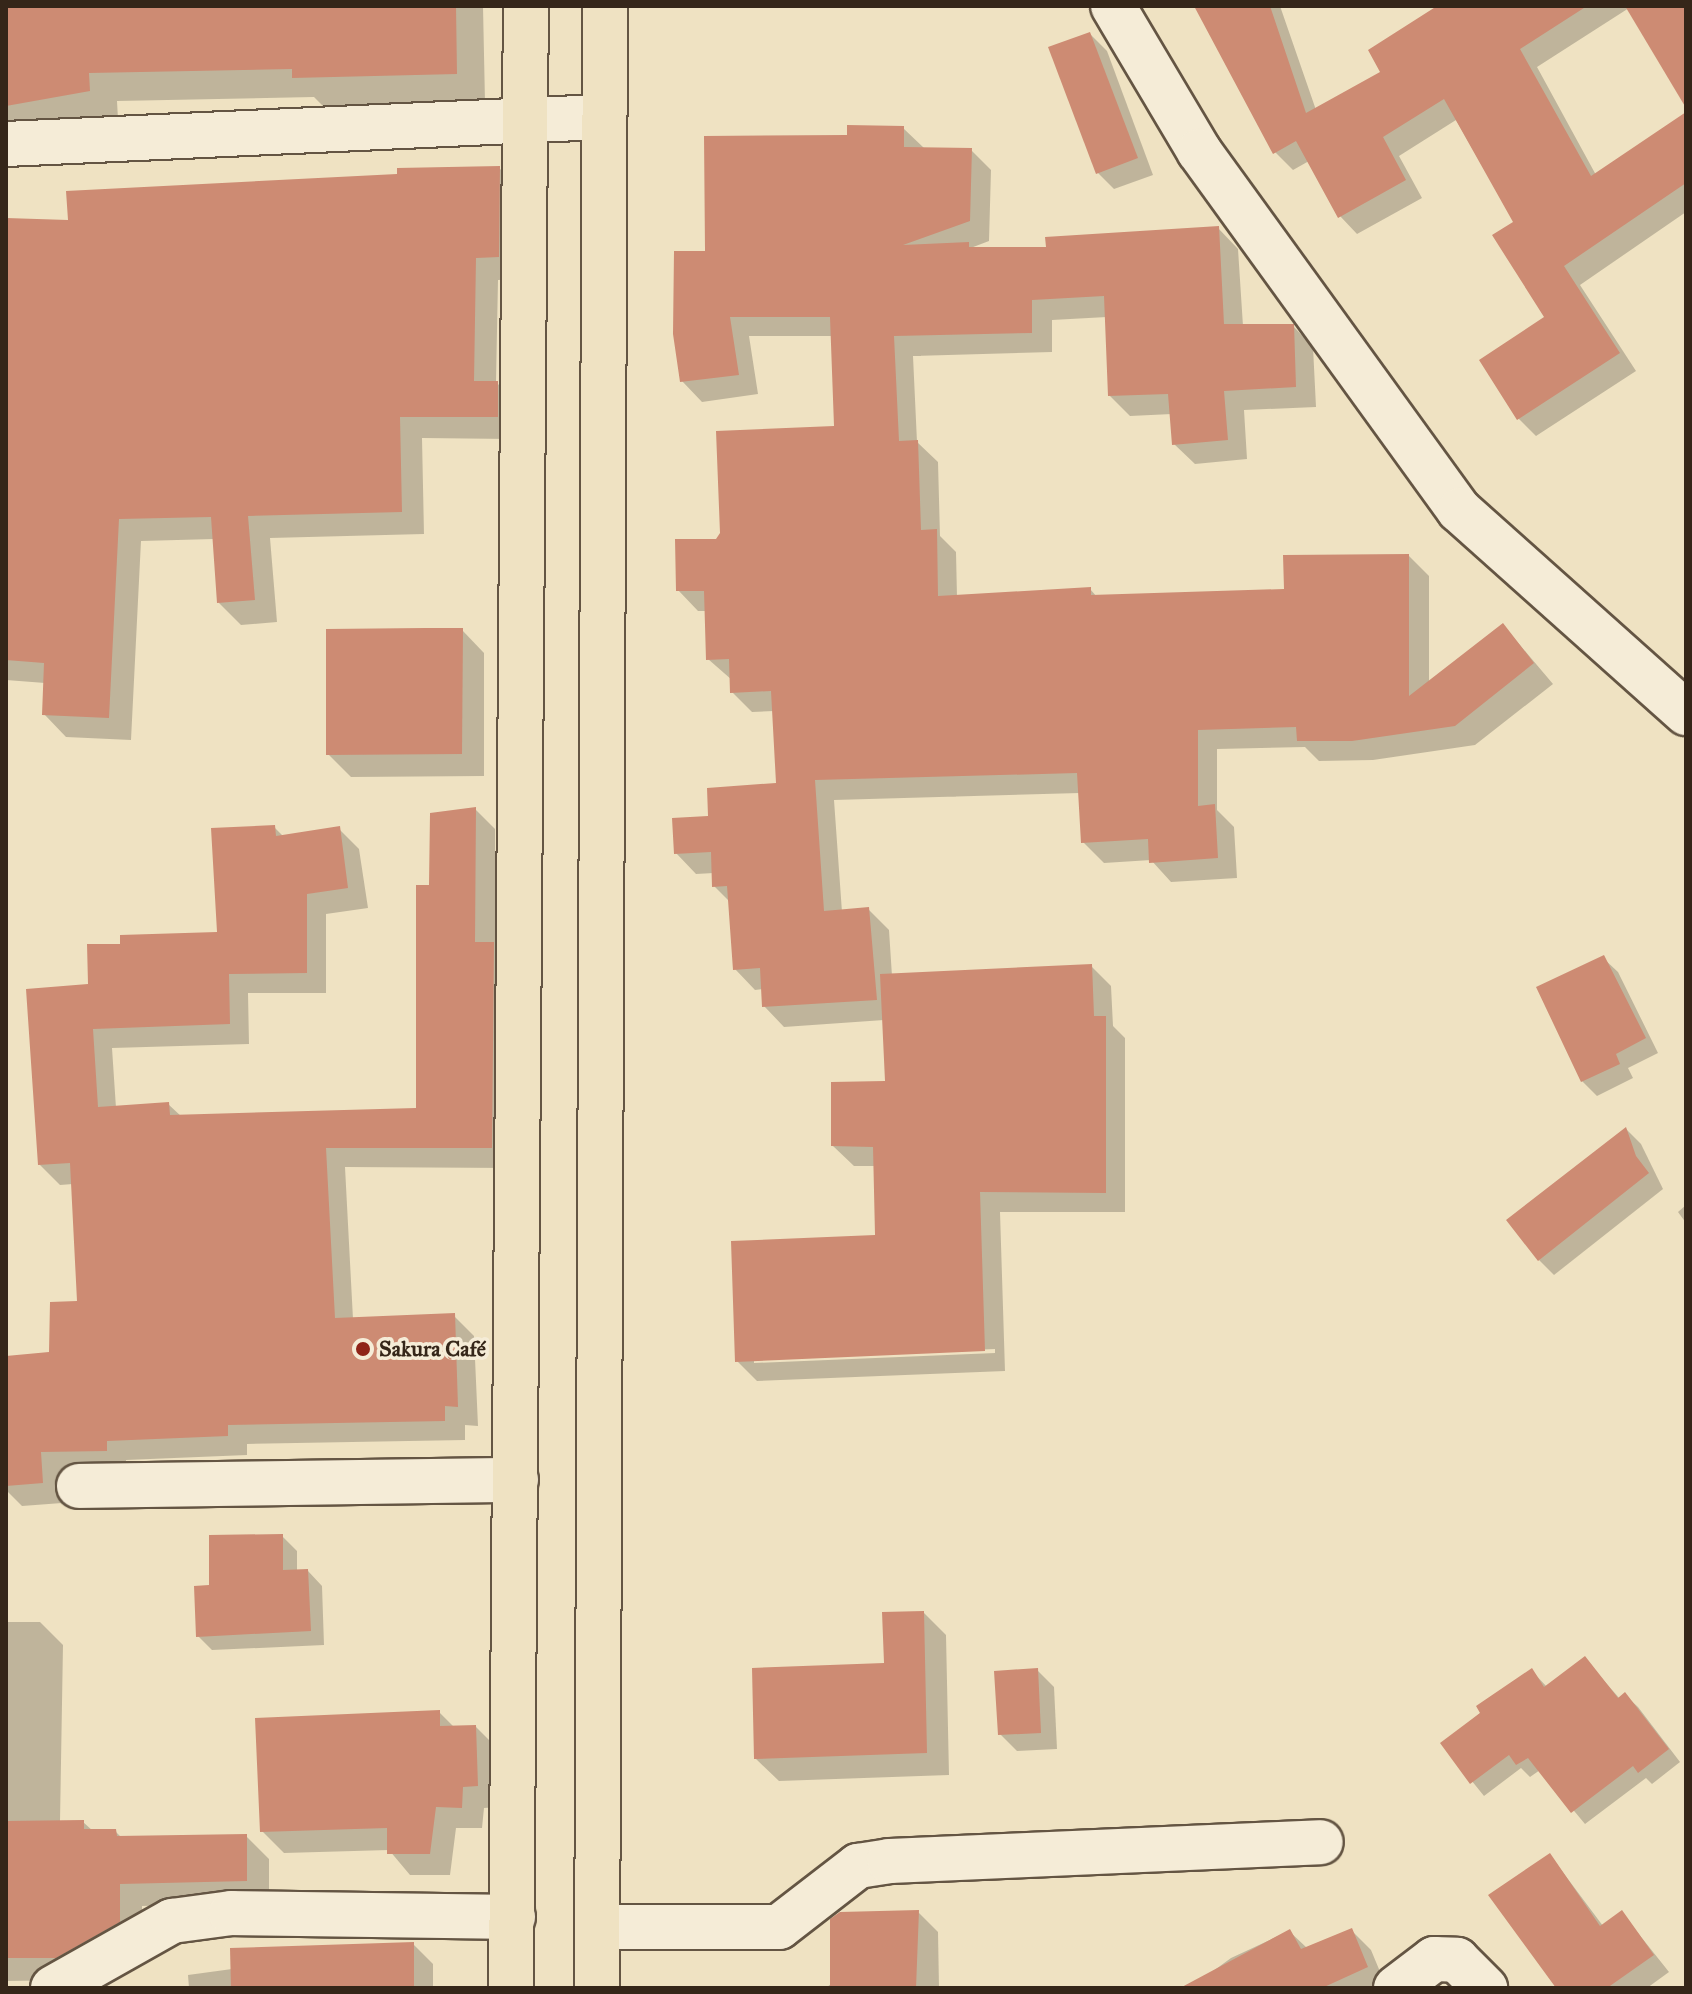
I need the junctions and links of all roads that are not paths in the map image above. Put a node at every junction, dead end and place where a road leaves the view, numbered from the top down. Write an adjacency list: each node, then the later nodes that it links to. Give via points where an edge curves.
1 (526, 6): 5 (main road)
2 (605, 6): 4 (main road)
3 (1113, 6): 7 (street, via 1199,151 1459,510)
4 (601, 117): 5 (street); 12 (main road)
5 (522, 119): 6 (street); 8 (main road)
6 (6, 144)
7 (1686, 713)
8 (516, 1480): 9 (street); 11 (main road)
9 (79, 1486)
10 (1321, 1842): 12 (street, via 889,1861 858,1866 779,1927)
11 (513, 1917): 13 (street, via 231,1913 172,1921); 14 (main road)
12 (598, 1927): 15 (main road)
13 (53, 1988)
14 (511, 1988)
15 (597, 1988)
16 (1396, 1988): 17 (street, via 1434,1959 1457,1960)
17 (1485, 1988)

